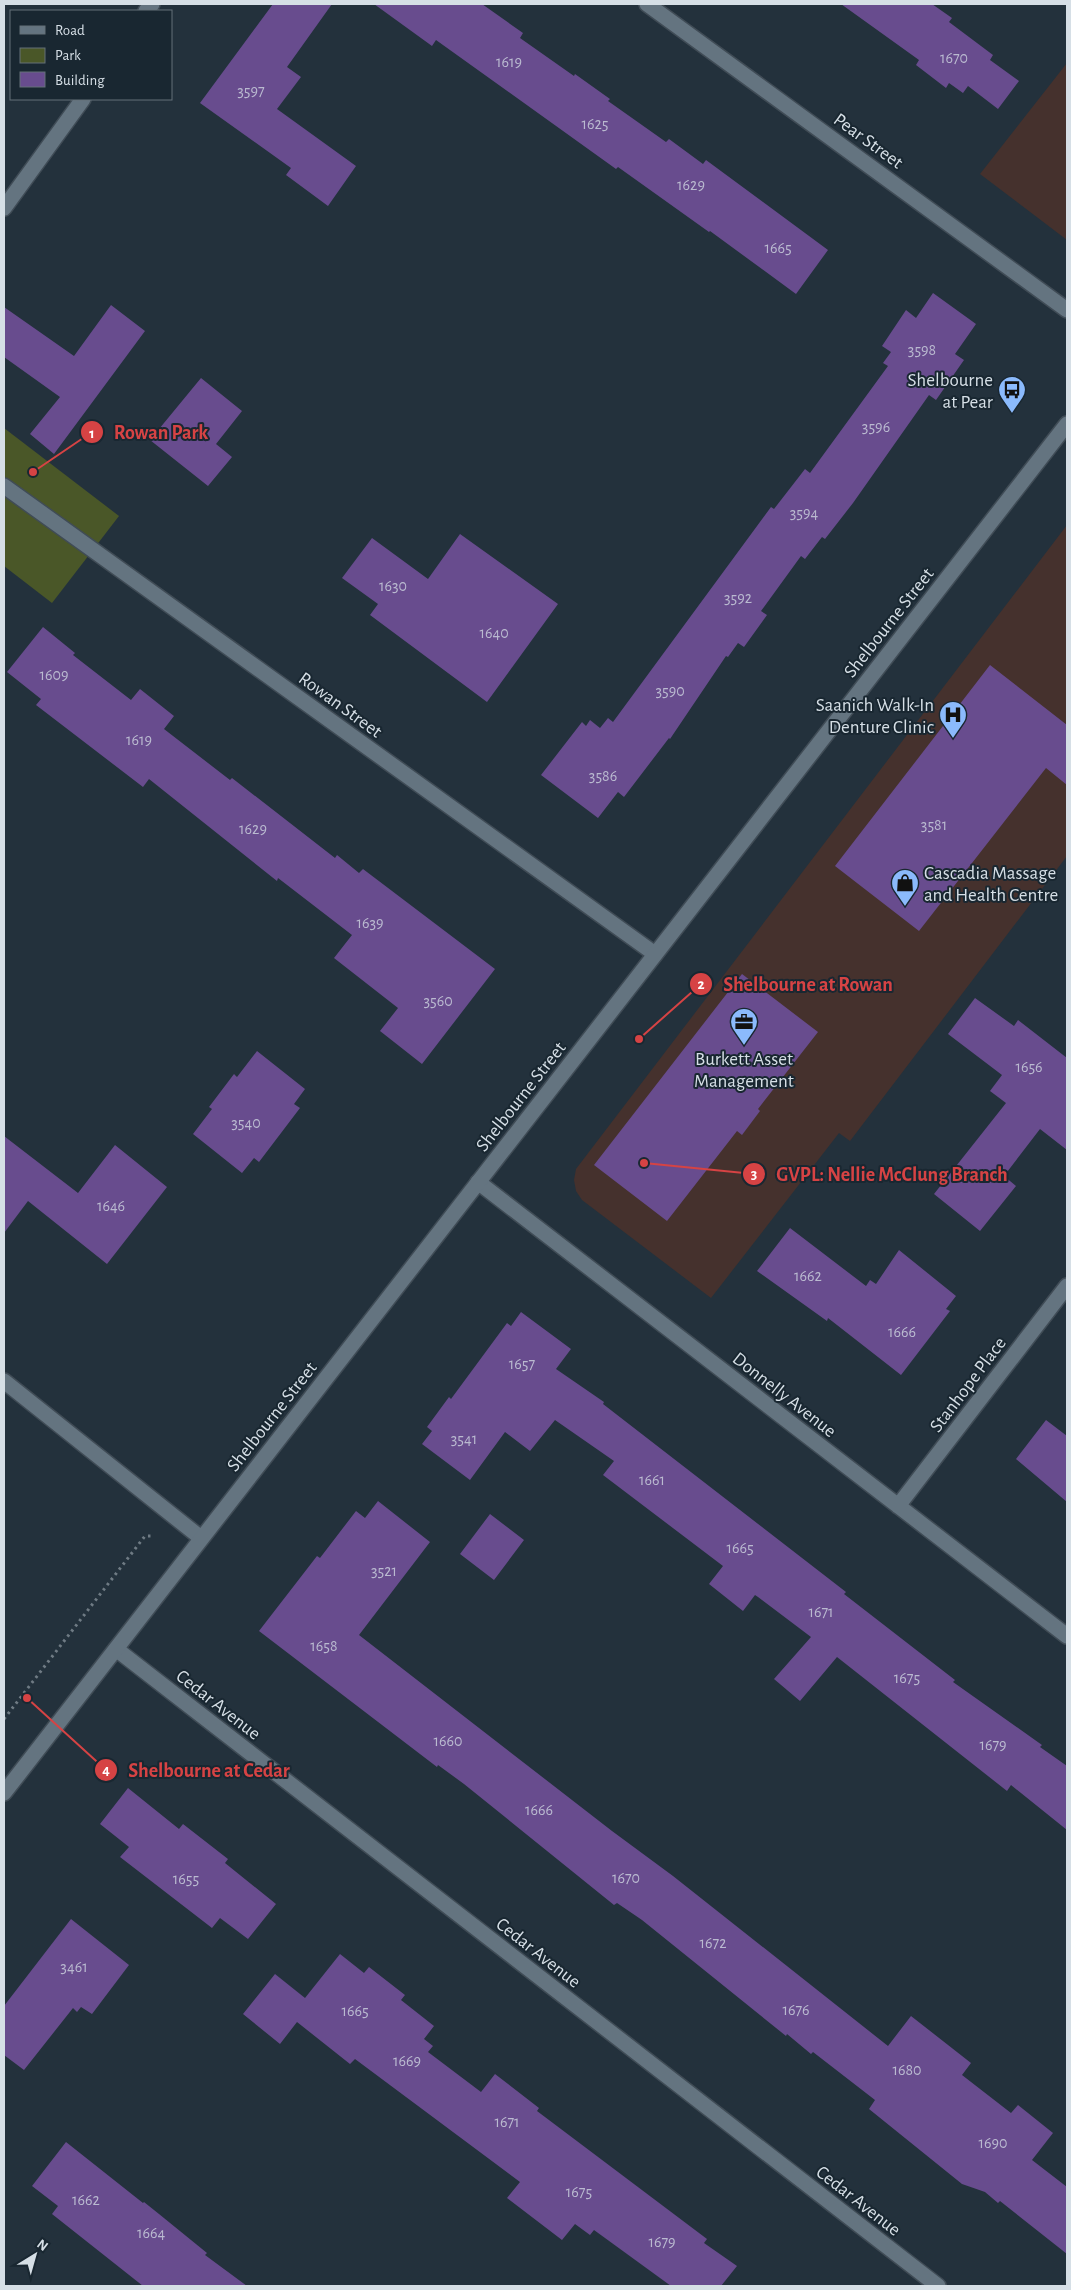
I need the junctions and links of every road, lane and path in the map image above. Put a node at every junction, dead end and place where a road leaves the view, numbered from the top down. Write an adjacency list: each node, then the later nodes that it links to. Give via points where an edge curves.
1 (647, 4): 4 (street, Pear Street)
2 (82, 100): 3 (street)
3 (4, 208)
4 (1067, 310)
5 (1067, 424): 7 (street, Shelbourne Street)
6 (4, 486): 7 (street, Rowan Street)
7 (655, 954): 8 (street, Shelbourne Street)
8 (478, 1182): 11 (street, Donnelly Avenue); 13 (street, Shelbourne Street)
9 (1067, 1286): 11 (street, Stanhope Place)
10 (4, 1381): 13 (street)
11 (898, 1506): 14 (street, Donnelly Avenue)
12 (145, 1536): 16 (path)
13 (201, 1538): 15 (street, Shelbourne Street)
14 (1067, 1636)
15 (116, 1649): 17 (street, Shelbourne Street); 18 (street, Cedar Avenue)
16 (4, 1719)
17 (4, 1793)
18 (938, 2286)

